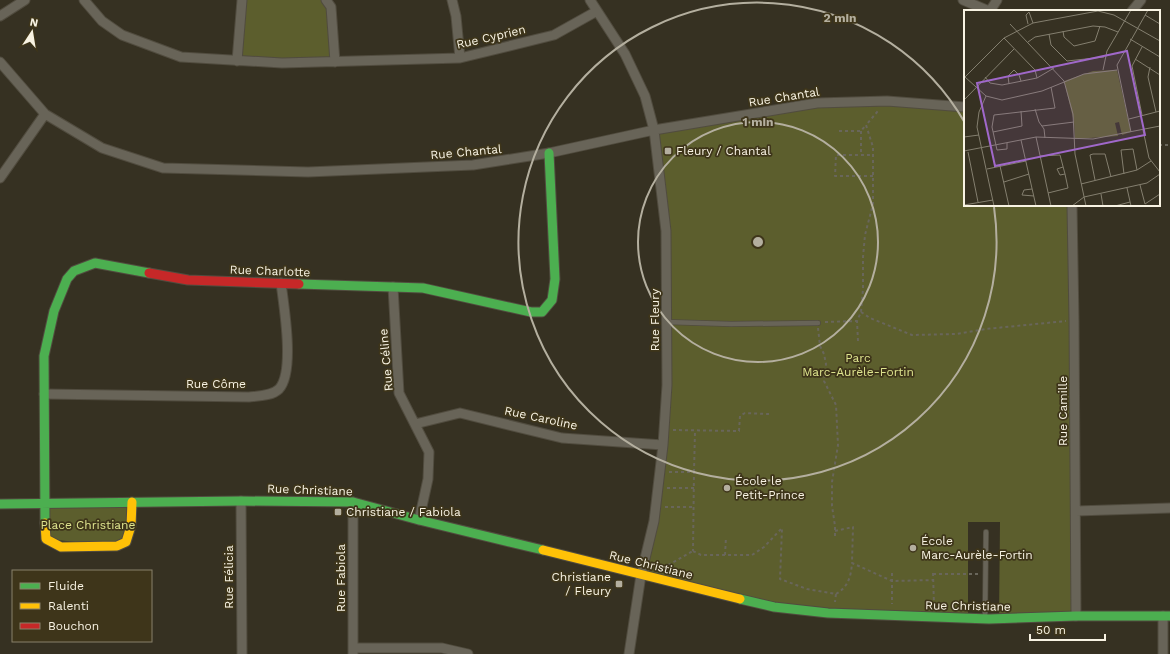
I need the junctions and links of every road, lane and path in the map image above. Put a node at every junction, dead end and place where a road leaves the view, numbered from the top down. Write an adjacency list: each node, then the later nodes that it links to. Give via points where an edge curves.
1 (25, 0): 14 (street)
2 (84, 0): 16 (street, Rue Cyprien, via 102,21 122,34 181,57)
3 (242, 0): 16 (street)
4 (326, 0): 18 (street, via 330,7)
5 (452, 0): 15 (street)
6 (590, 0): 13 (street, Rue Fleury)
7 (963, 0): 10 (street)
8 (997, 0): 11 (street)
9 (1142, 0): 12 (street)
10 (987, 10)
11 (990, 10)
12 (1133, 10)
13 (597, 11): 15 (street, Rue Cyprien, via 554,35); 23 (street, Rue Fleury, via 625,54 645,96)
14 (0, 16)
15 (460, 58): 18 (street, Rue Cyprien)
16 (237, 61): 18 (street, Rue Cyprien)
17 (0, 62): 21 (street, Rue Chantal)
18 (335, 62)
19 (886, 101): 20 (street, Rue Chantal); 22 (path); 23 (street, Rue Chantal, via 817,103)
20 (964, 105)
21 (45, 114): 26 (street, Rue Chantal, via 102,148 163,168 316,172 473,165); 30 (street)
22 (866, 125): 25 (path); 28 (path)
23 (654, 130): 26 (street, Rue Chantal); 37 (street, Rue Fleury, via 666,231)
24 (839, 131): 25 (path)
25 (861, 131): 27 (path)
26 (549, 153): 33 (street, Rue Charlotte, via 556,279 552,300 542,312 531,312 423,288)
27 (861, 155): 28 (path); 29 (path, via 836,155 835,176)
28 (874, 155): 29 (path)
29 (873, 176): 34 (path, via 873,204 863,257)
30 (0, 178)
31 (1072, 206): 36 (street, Rue Camille)
32 (282, 283): 33 (street, Rue Charlotte); 40 (street, Rue Charlotte, via 188,280 96,264 74,271 67,279 54,311 44,356); 40 (street, Rue Côme, via 288,350 286,375 279,390 249,397)
33 (393, 287): 42 (street, Rue Céline, via 399,393)
34 (862, 312): 35 (path); 36 (path, via 912,335 956,334)
35 (856, 321): 38 (path); 39 (path)
36 (1074, 321): 58 (street, Rue Camille)
37 (667, 322): 38 (lane); 43 (street, Rue Fleury)
38 (818, 323): 60 (path, via 820,346 826,364 824,381 836,405 838,445 832,482)
39 (858, 341)
40 (44, 394): 53 (street, Rue Charlotte)
41 (769, 414): 44 (path, via 745,413 740,416 739,431)
42 (415, 424): 45 (street, Rue Caroline, via 460,413 562,438); 59 (street, Rue Céline, via 429,452 428,479)
43 (664, 430): 44 (path); 45 (street, Rue Fleury)
44 (695, 431): 46 (path)
45 (664, 445): 47 (street, Rue Fleury)
46 (694, 472): 47 (path); 49 (path)
47 (660, 473): 48 (street, Rue Fleury)
48 (658, 488): 49 (path); 56 (street, Rue Fleury)
49 (694, 488): 55 (path)
50 (241, 501): 51 (street, Rue Christiane); 52 (street, Rue Christiane); 81 (street, Rue Félicia)
51 (132, 502): 53 (street, Rue Christiane); 53 (street, via 131,526 126,542 117,546 69,547 61,547 46,539)
52 (353, 502): 59 (street, Rue Christiane); 80 (street, Rue Fabiola)
53 (44, 503): 54 (street, Rue Christiane)
54 (0, 504)
55 (694, 506): 56 (path); 64 (path)
56 (656, 507): 70 (street, Rue Fleury)
57 (1170, 508): 58 (street)
58 (1076, 511): 76 (street, Rue Camille)
59 (419, 520): 70 (street, Rue Christiane)
60 (835, 531): 62 (path); 66 (path, via 853,527)
61 (986, 532): 69 (lane)
62 (834, 536)
63 (726, 537): 65 (path)
64 (693, 551): 65 (path, via 701,555); 67 (path)
65 (725, 555): 73 (path, via 752,555 764,547 782,528 780,580 807,589)
66 (852, 563): 72 (path); 73 (path, via 850,578 843,590)
67 (658, 570)
68 (892, 574): 72 (path)
69 (985, 574): 71 (path, via 934,573); 79 (lane)
70 (641, 575): 75 (street, Rue Christiane, via 774,607); 83 (street, Rue Fleury)
71 (934, 580): 72 (path); 78 (path)
72 (892, 581): 75 (path)
73 (836, 594): 74 (path)
74 (835, 604)
75 (892, 616): 78 (street, Rue Christiane)
76 (1076, 616): 77 (street, Rue Christiane); 79 (street, Rue Christiane)
77 (1166, 616): 84 (street)
78 (934, 617): 79 (street, Rue Christiane)
79 (985, 619)
80 (354, 651): 82 (street, via 442,648)
81 (242, 654)
82 (468, 654)
83 (629, 654)
84 (1163, 654)

